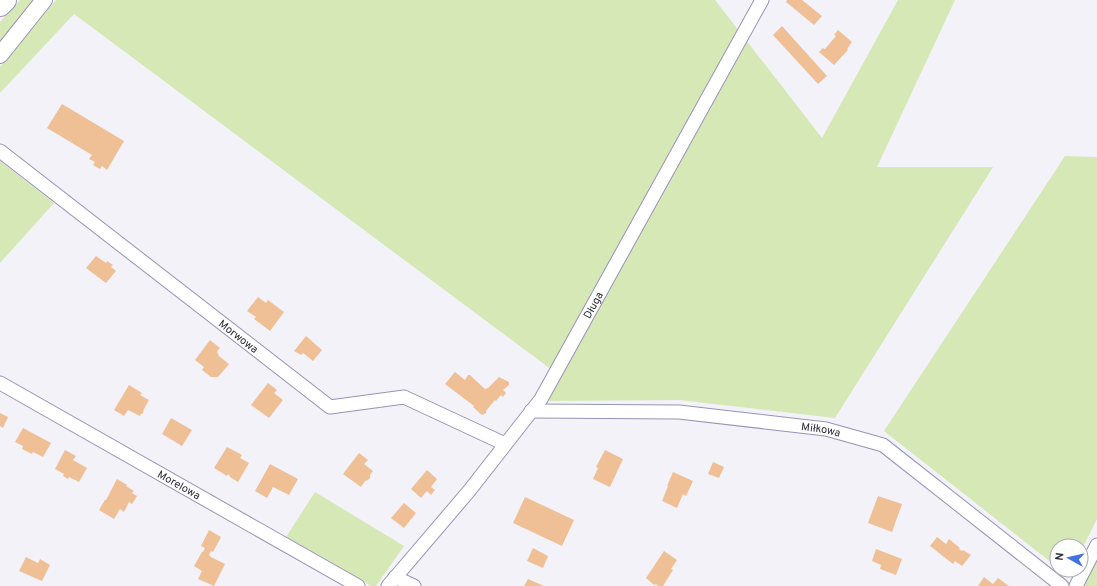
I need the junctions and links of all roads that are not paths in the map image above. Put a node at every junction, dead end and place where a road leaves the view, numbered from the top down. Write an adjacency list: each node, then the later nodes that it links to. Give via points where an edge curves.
1 (5, 0): 4 (highway)
2 (44, 0): 5 (street)
3 (762, 0): 8 (street, Długa, via 541,399)
4 (0, 5)
5 (0, 55)
6 (0, 151): 9 (street, Morwowa, via 330,407 404,397)
7 (0, 383): 12 (street, Morelowa)
8 (531, 411): 9 (street, Długa); 14 (street, Miłkowa, via 679,412 826,429 883,446)
9 (505, 444): 11 (street, Długa, via 469,492)
10 (1097, 545): 15 (street)
11 (391, 582): 13 (street)
12 (358, 586)
13 (414, 586)
14 (1062, 586)
15 (1076, 586)

